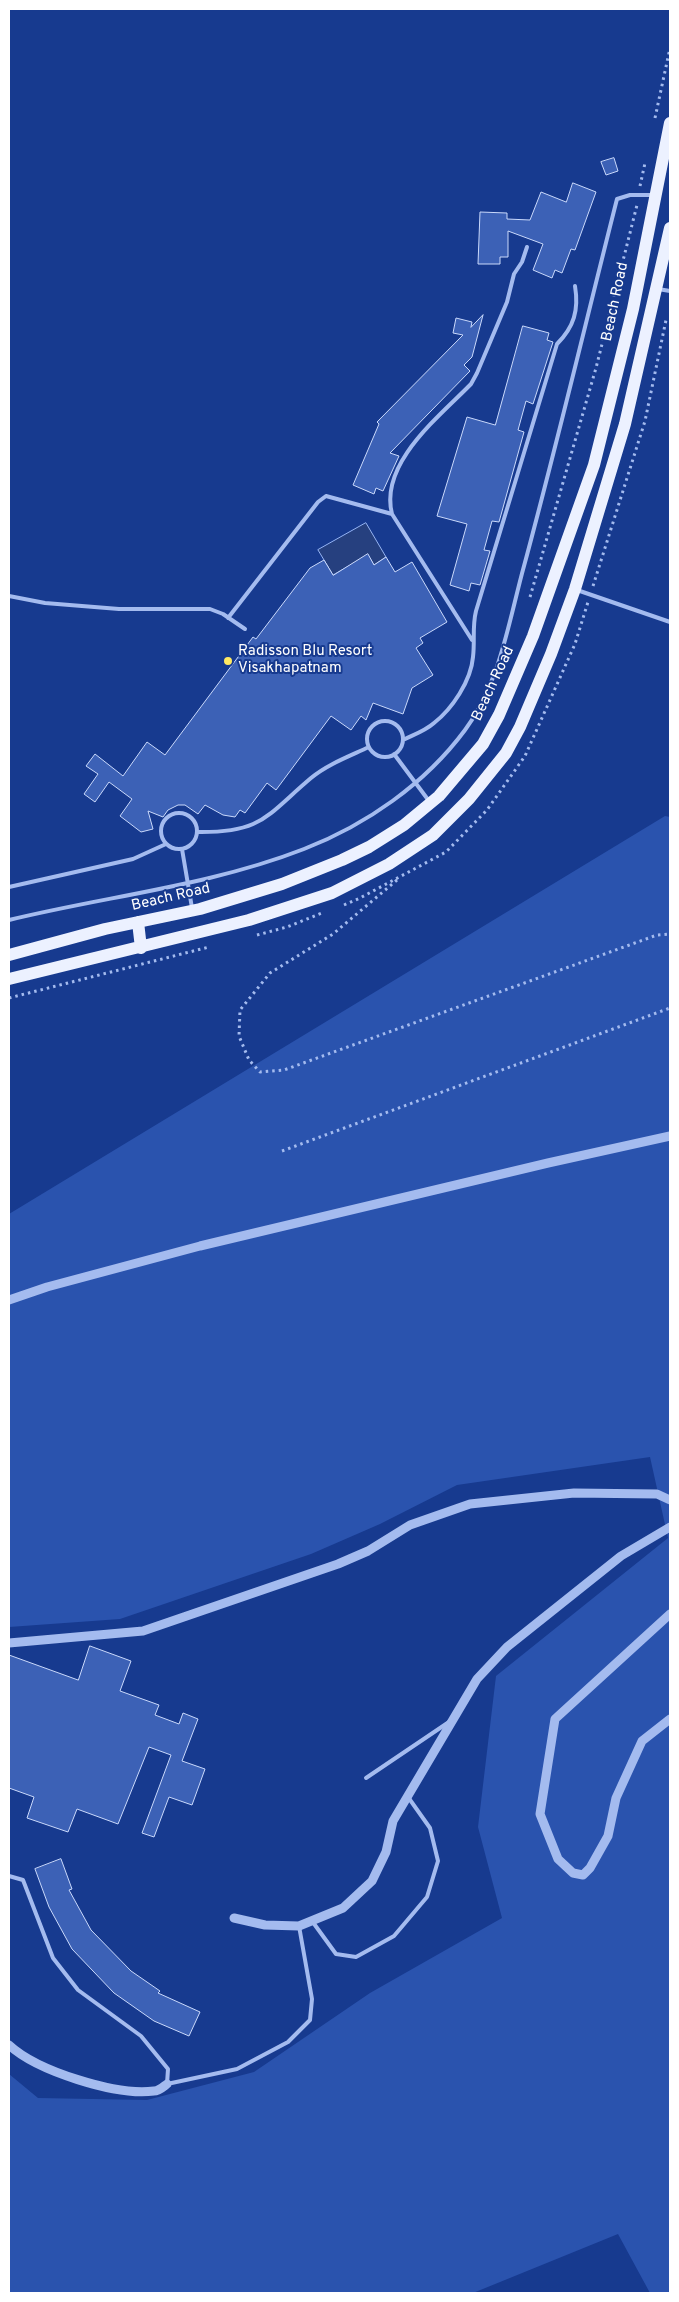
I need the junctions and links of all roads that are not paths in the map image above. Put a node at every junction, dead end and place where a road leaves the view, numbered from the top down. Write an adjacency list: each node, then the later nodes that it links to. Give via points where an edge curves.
1 (670, 123): 2 (main road, Beach Road)
2 (655, 195): 18 (lane, via 630,195 617,199 493,679 466,729); 19 (main road, Beach Road, via 632,309 594,465 533,636 483,744)
3 (670, 228): 6 (main road)
4 (527, 247): 8 (lane, via 471,384 406,453 398,469 390,503)
5 (575, 286): 14 (lane, via 575,316 567,334 558,344 476,611)
6 (656, 289): 7 (lane); 9 (main road, via 626,424)
7 (670, 291)
8 (392, 514): 11 (lane, via 331,496 322,498); 14 (lane)
9 (575, 589): 12 (lane); 28 (main road, via 551,654 506,753 469,799 433,835 389,864 332,892 249,920)
10 (9, 596): 11 (lane, via 44,603 119,609 210,609)
11 (228, 618): 13 (lane)
12 (670, 622)
13 (245, 629)
14 (473, 642): 15 (lane, via 473,659 453,703 433,724)
15 (403, 740): 16 (lane, via 400,728 390,722 379,722 370,730); 17 (lane)
16 (369, 746): 17 (lane, via 372,752 383,757); 20 (lane, via 326,767 266,819 230,831)
17 (394, 754): 18 (lane)
18 (414, 784): 19 (lane); 23 (lane, via 332,837 284,856)
19 (430, 803): 25 (main road, Beach Road, via 404,825 342,860 282,884)
20 (197, 832): 21 (lane, via 189,817 172,815 161,828); 22 (lane, via 192,843)
21 (166, 844): 22 (lane); 24 (lane, via 133,859)
22 (182, 849): 23 (lane)
23 (188, 883): 25 (lane); 26 (lane)
24 (9, 887)
25 (192, 910): 27 (main road, Beach Road)
26 (9, 920)
27 (138, 922): 28 (main road); 29 (main road, Beach Road)
28 (141, 948): 30 (main road)
29 (9, 955)
30 (9, 979)
31 (670, 1136): 32 (street, via 200,1246)
32 (9, 1300)
33 (670, 1500): 36 (street, via 657,1494 574,1493 470,1504 410,1525 368,1551 338,1564 143,1631)
34 (670, 1527): 38 (street, via 620,1556 507,1646 477,1679)
35 (670, 1614): 37 (street, via 555,1719 540,1814 558,1859 573,1873 583,1875 590,1868 608,1836 616,1798 642,1741)
36 (9, 1643)
37 (670, 1719)
38 (451, 1721): 39 (lane); 40 (street)
39 (366, 1778)
40 (407, 1795): 43 (street, via 372,1881 343,1908); 43 (lane, via 430,1828 438,1861 427,1897 394,1936 356,1957 336,1954)
41 (9, 1876): 46 (lane, via 22,1880 52,1958 78,1990 142,2036 168,2069)
42 (234, 1918): 44 (street, via 264,1925)
43 (312, 1920): 44 (street)
44 (298, 1926): 46 (lane, via 312,1999 310,2020 288,2042 237,2069)
45 (9, 2045): 46 (street, via 18,2054 76,2080 133,2091 156,2091)
46 (167, 2084)

